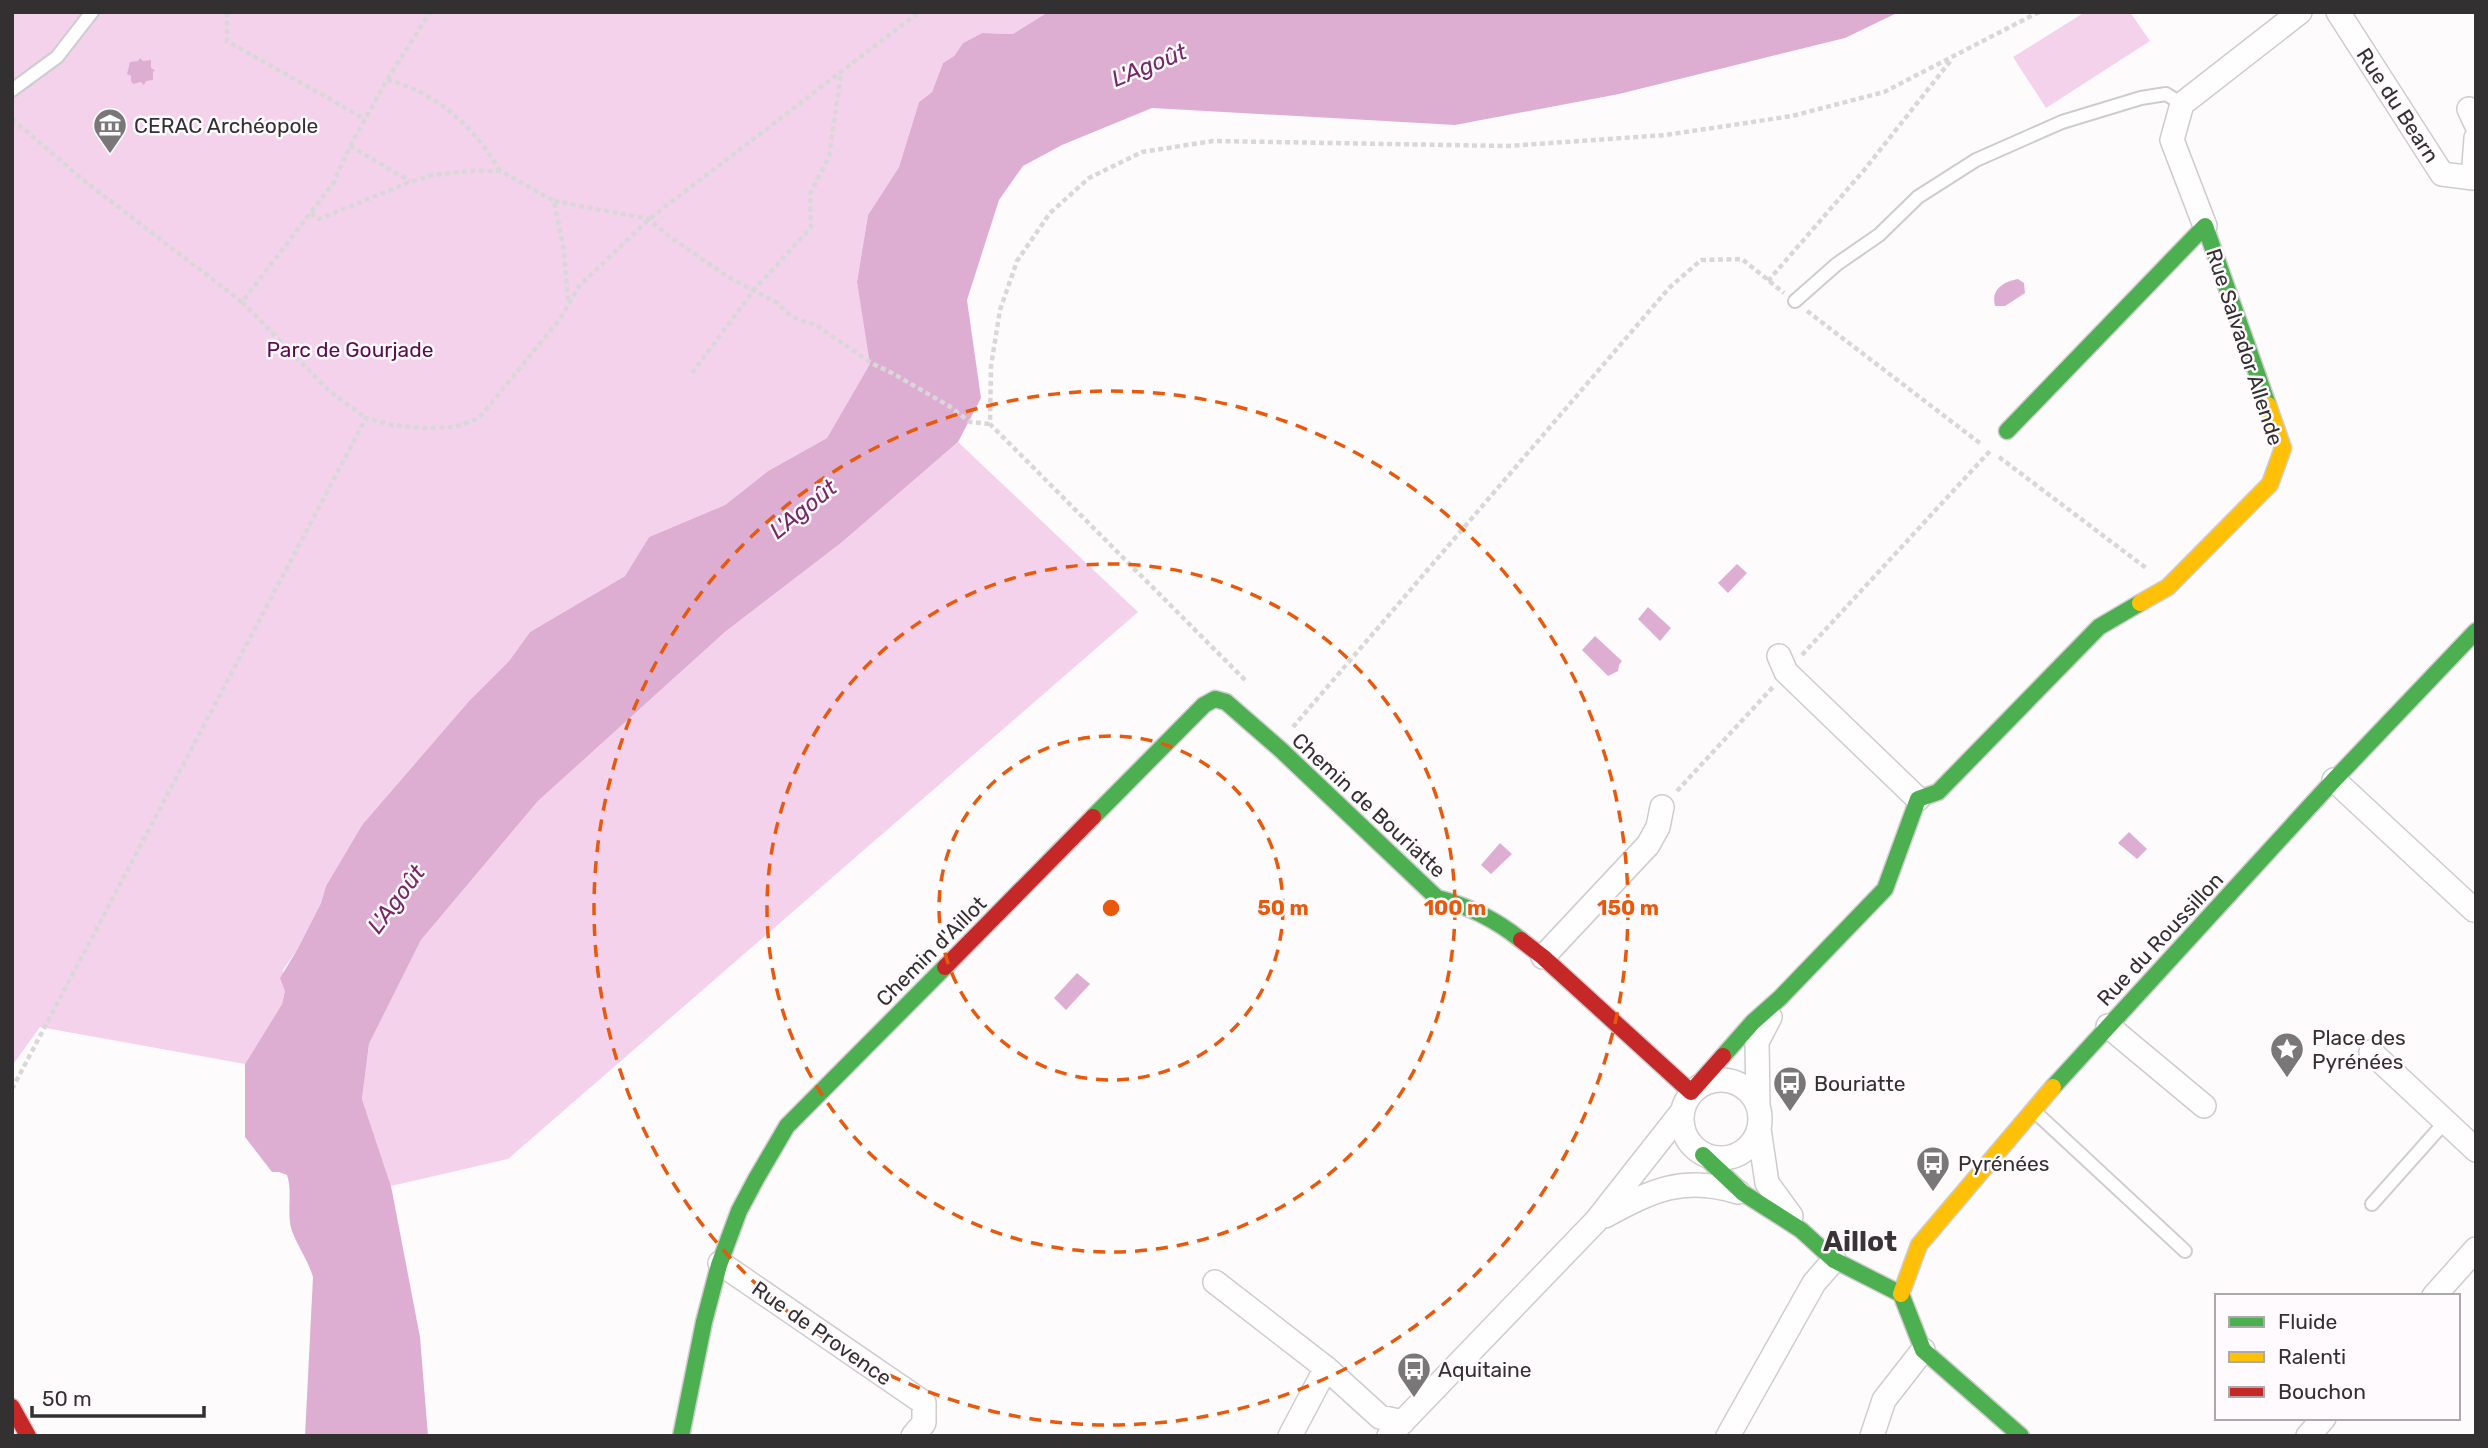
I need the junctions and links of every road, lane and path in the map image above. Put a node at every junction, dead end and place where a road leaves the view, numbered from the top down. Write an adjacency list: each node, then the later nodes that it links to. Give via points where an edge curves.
1 (92, 12): 11 (lane, via 57,57)
2 (227, 12): 14 (path, via 227,41)
3 (430, 12): 10 (path)
4 (919, 12): 9 (path)
5 (2039, 12): 8 (path)
6 (2300, 12): 12 (street)
7 (2338, 12): 15 (street, Rue du Bearn, via 2441,174 2473,177)
8 (1954, 55): 23 (path, via 1865,169); 32 (path, via 1884,92 1791,117 1667,135 1508,146 1213,141 1142,152 1089,178 1050,213 1017,261 1000,310 991,366)
9 (841, 74): 21 (path); 25 (path, via 828,156 810,194 811,227)
10 (387, 80): 14 (path); 17 (path, via 428,94 452,113 472,130)
11 (12, 90)
12 (2182, 104): 22 (street, via 2172,140); 26 (lane, via 2166,94 2141,98 2062,122 1976,160 1918,197)
13 (12, 119): 27 (path)
14 (365, 119): 16 (path)
15 (2476, 138)
16 (349, 146): 18 (path); 20 (path, via 334,182)
17 (500, 171): 18 (path); 19 (path)
18 (410, 181): 20 (path, via 319,219)
19 (554, 201): 21 (path); 28 (path)
20 (311, 213): 27 (path)
21 (649, 219): 25 (path, via 718,270); 28 (path, via 579,286)
22 (2205, 226): 33 (street, Rue Salvador Allende); 35 (street, Rue Salvador Allende, via 2283,448 2270,484)
23 (1768, 281)
24 (1669, 288): 41 (path)
25 (754, 290): 30 (path); 32 (path, via 970,422)
26 (1795, 301)
27 (242, 302): 31 (path, via 329,391)
28 (569, 302): 31 (path, via 479,418 455,427 424,428)
29 (1879, 367): 34 (path)
30 (692, 373)
31 (366, 418): 51 (path)
32 (990, 424): 38 (path)
33 (2007, 431)
34 (1991, 451): 35 (path); 37 (path)
35 (2168, 587): 44 (street, Rue Salvador Allende, via 2099,627 1938,792)
36 (2476, 631): 43 (street, Rue du Roussillon)
37 (1783, 664): 44 (street); 45 (path)
38 (1254, 688)
39 (1215, 699): 42 (street, Chemin de Bouriatte, via 1226,702); 70 (street, Chemin d'Aillot, via 1204,705 787,1126 739,1210)
40 (1283, 718): 41 (path)
41 (1293, 727): 42 (path, via 1299,747)
42 (1297, 767): 47 (street, Chemin de Bouriatte, via 1437,898 1477,909)
43 (2334, 780): 46 (street); 49 (street, Rue du Roussillon)
44 (1918, 799): 48 (street, via 1885,889)
45 (1662, 807): 47 (street, via 1648,845)
46 (2476, 909)
47 (1543, 957): 52 (street, Chemin de Bouriatte)
48 (1780, 998): 52 (street); 53 (street, via 1757,1042)
49 (2108, 1026): 54 (street); 55 (street, Rue du Roussillon)
50 (2371, 1052): 57 (street)
51 (12, 1089)
52 (1692, 1092): 53 (street, via 1706,1082 1731,1081 1749,1091); 56 (street)
53 (1758, 1105): 58 (street)
54 (2204, 1106)
55 (2032, 1110): 68 (lane); 72 (street, Rue du Roussillon, via 1919,1245)
56 (1681, 1113): 60 (street, via 1685,1137); 65 (street)
57 (2445, 1122): 59 (street); 64 (lane)
58 (1759, 1129): 61 (street, via 1749,1147); 66 (street, via 1767,1183)
59 (2476, 1150)
60 (1703, 1154): 61 (street, via 1714,1158); 62 (street)
61 (1738, 1154): 62 (street)
62 (1713, 1177): 63 (street); 65 (street, via 1654,1192)
63 (1743, 1193): 66 (street)
64 (2372, 1204)
65 (1596, 1221): 78 (street)
66 (1801, 1230): 69 (street)
67 (2476, 1250): 73 (street)
68 (2185, 1251)
69 (1834, 1260): 72 (street); 83 (street, via 1814,1283)
70 (720, 1263): 80 (street, Chemin d'Aillot); 81 (street, Rue de Provence, via 924,1403 925,1423)
71 (1214, 1282): 75 (street)
72 (1901, 1294): 74 (street)
73 (2436, 1294)
74 (1923, 1350): 84 (street, via 1884,1400); 85 (street)
75 (1326, 1368): 78 (street); 82 (street)
76 (12, 1408): 79 (street)
77 (2322, 1420): 86 (street)
78 (1396, 1429)
79 (28, 1436)
80 (681, 1436)
81 (913, 1436)
82 (1290, 1436)
83 (1728, 1436)
84 (1872, 1436)
85 (2021, 1436)
86 (2308, 1436)

